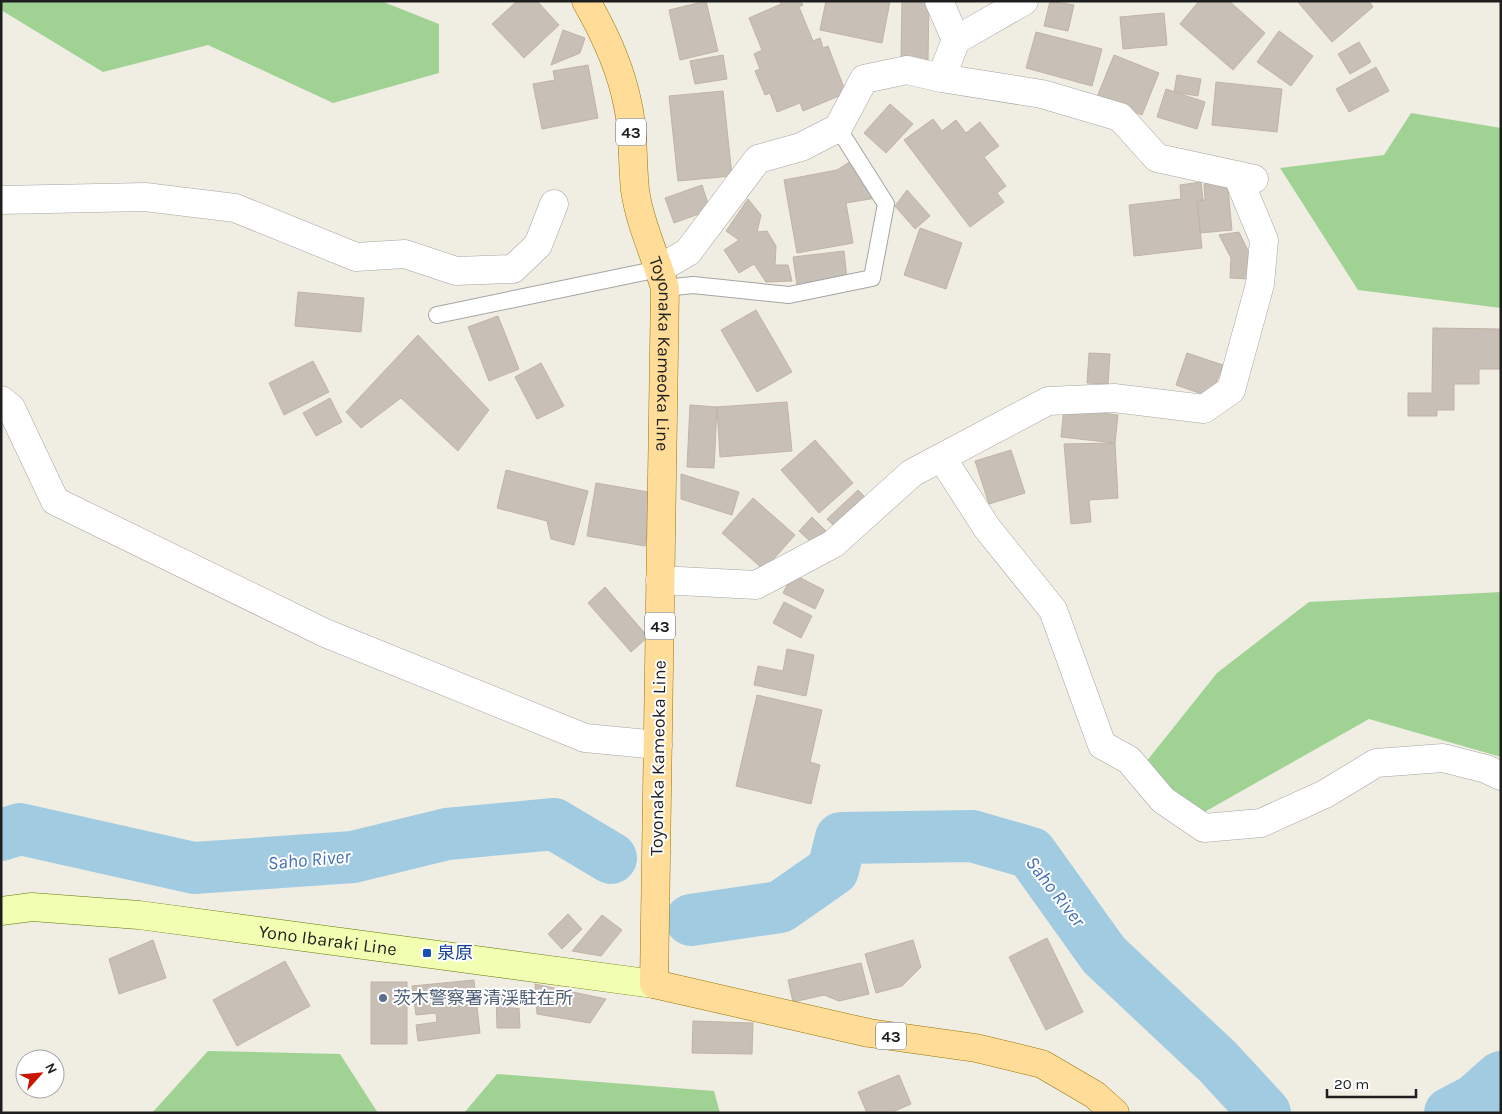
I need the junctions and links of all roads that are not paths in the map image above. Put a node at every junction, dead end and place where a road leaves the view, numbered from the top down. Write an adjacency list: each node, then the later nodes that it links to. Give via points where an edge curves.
1 (586, 1): 9 (main road, Toyonaka Kameoka Line / 43, via 602,29 620,74 629,107 635,190 646,236)
2 (939, 1): 4 (street)
3 (1024, 1): 4 (street)
4 (956, 40): 5 (street)
5 (941, 78): 6 (street, via 907,70 864,79); 12 (street, via 1042,94 1120,117 1157,158 1248,178 1264,240 1260,284 1232,390 1204,409 1114,398 1048,401)
6 (838, 128): 9 (street, via 801,147 758,159 688,252); 9 (lane, via 886,204 872,278 789,295 693,285)
7 (1, 200): 8 (street, via 145,197 235,208 356,257 405,254 456,271 513,269 538,245)
8 (554, 204)
9 (662, 278): 10 (lane); 13 (main road, Toyonaka Kameoka Line / 43)
10 (437, 315)
11 (1, 400): 14 (street, via 11,408 55,501 325,633 585,738)
12 (942, 458): 13 (street, via 912,474 833,544 756,585); 15 (street, via 987,528 1053,610 1102,745 1130,760 1163,800 1204,828 1261,823 1325,794 1376,763 1443,758)
13 (660, 580): 14 (main road, Toyonaka Kameoka Line / 43)
14 (658, 744): 17 (main road, Toyonaka Kameoka Line / 43)
15 (1501, 776)
16 (1, 910): 17 (main road, Yono Ibaraki Line, via 32,907 139,915)
17 (654, 984): 18 (main road, 43, via 869,1033 976,1048 1042,1064 1094,1095)
18 (1115, 1113)

